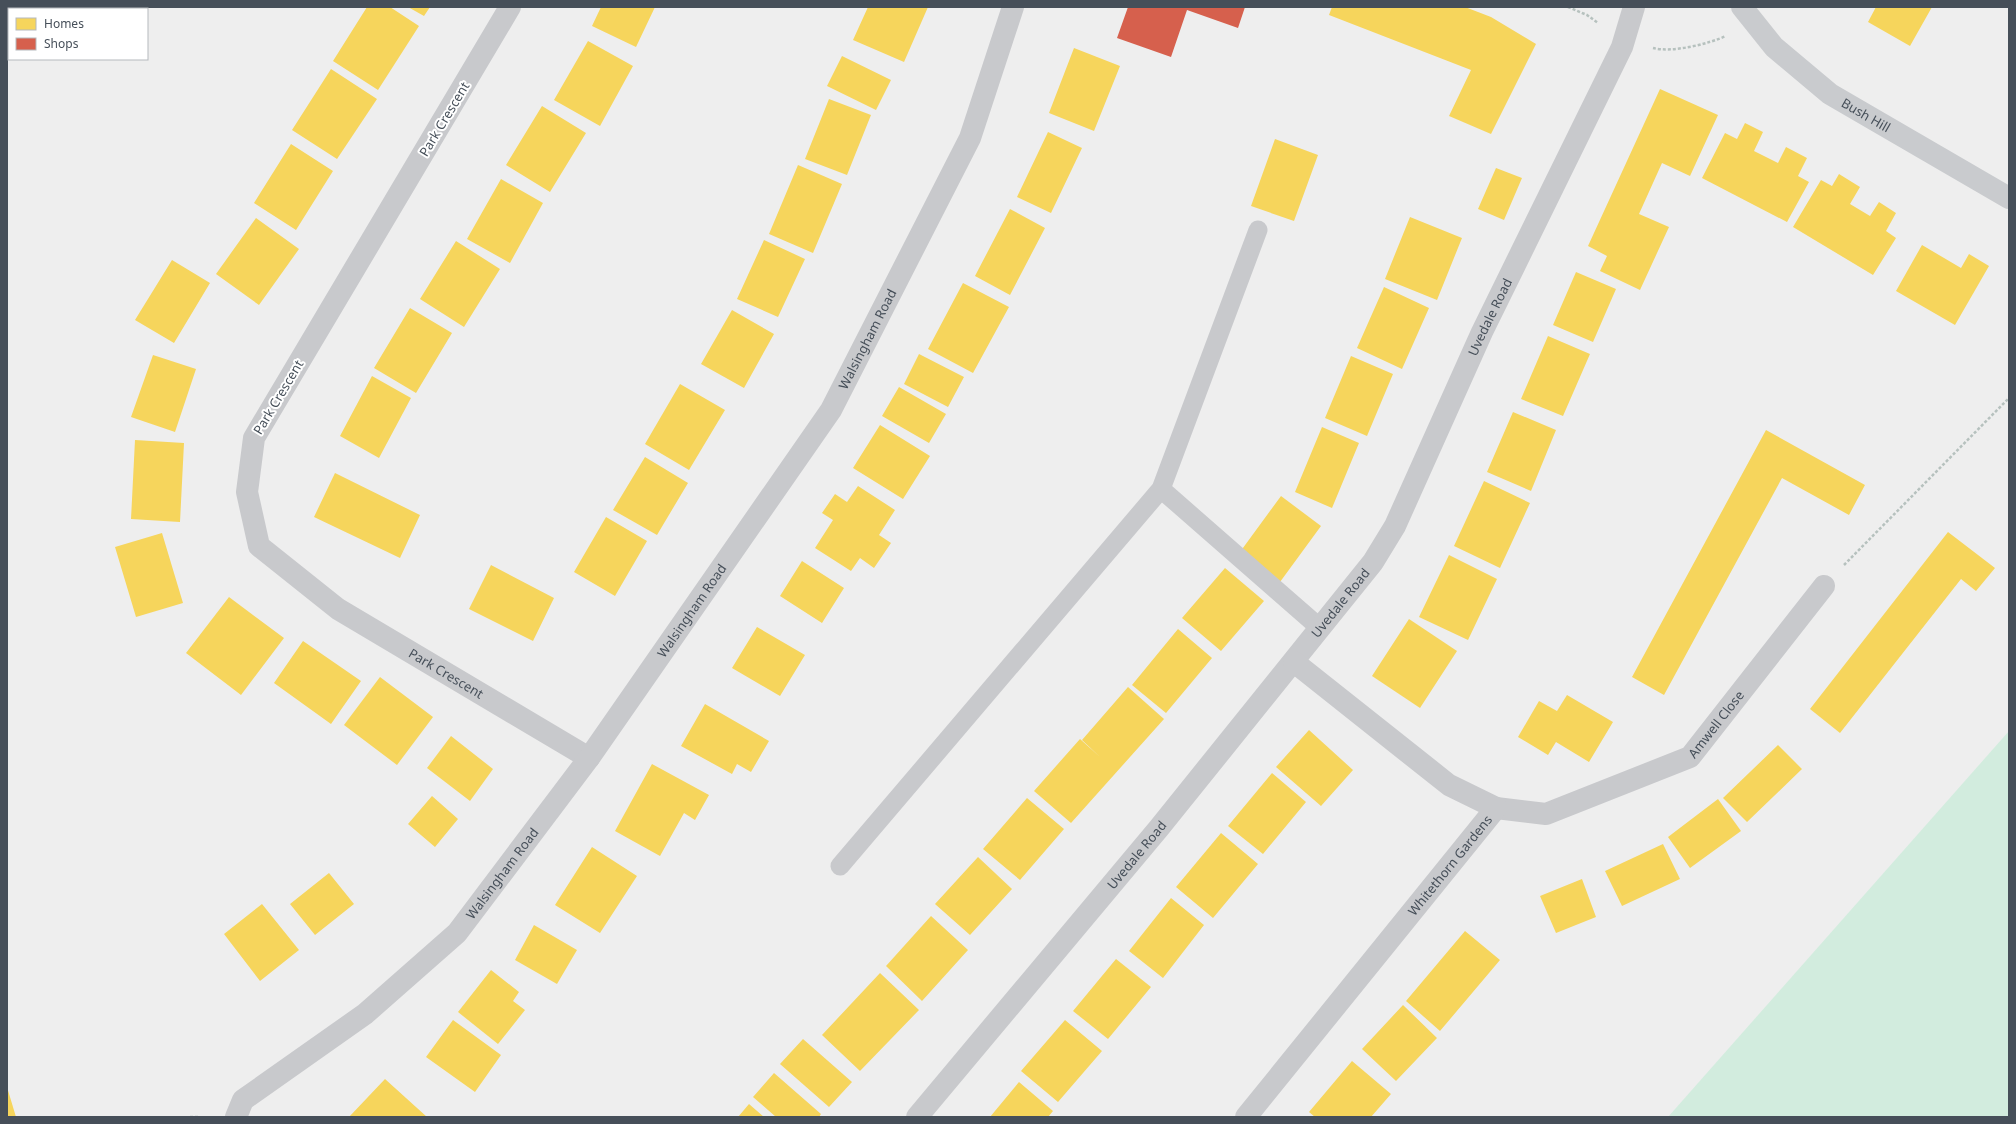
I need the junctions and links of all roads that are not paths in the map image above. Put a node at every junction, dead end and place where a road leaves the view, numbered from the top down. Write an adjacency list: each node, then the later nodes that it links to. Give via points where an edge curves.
1 (510, 7): 11 (street, Park Crescent, via 254,438 247,492 259,546 338,609)
2 (1013, 7): 11 (street, Walsingham Road, via 970,138 830,410)
3 (1634, 7): 9 (street, Uvedale Road, via 1622,47 1482,332 1395,526 1373,562)
4 (1742, 7): 5 (street, Bush Hill, via 1774,47 1830,94)
5 (2009, 198)
6 (1258, 230): 7 (lane)
7 (1162, 489): 9 (lane); 13 (lane)
8 (1824, 586): 12 (street, Amwell Close, via 1690,757 1546,814)
9 (1320, 628): 10 (street, Uvedale Road)
10 (1294, 662): 12 (street, Whitethorn Gardens, via 1449,786); 15 (street, Uvedale Road)
11 (589, 758): 14 (street, Walsingham Road, via 457,933 365,1014 244,1100)
12 (1496, 808): 16 (street, Whitethorn Gardens)
13 (840, 866)
14 (236, 1117)
15 (917, 1117)
16 (1246, 1117)

